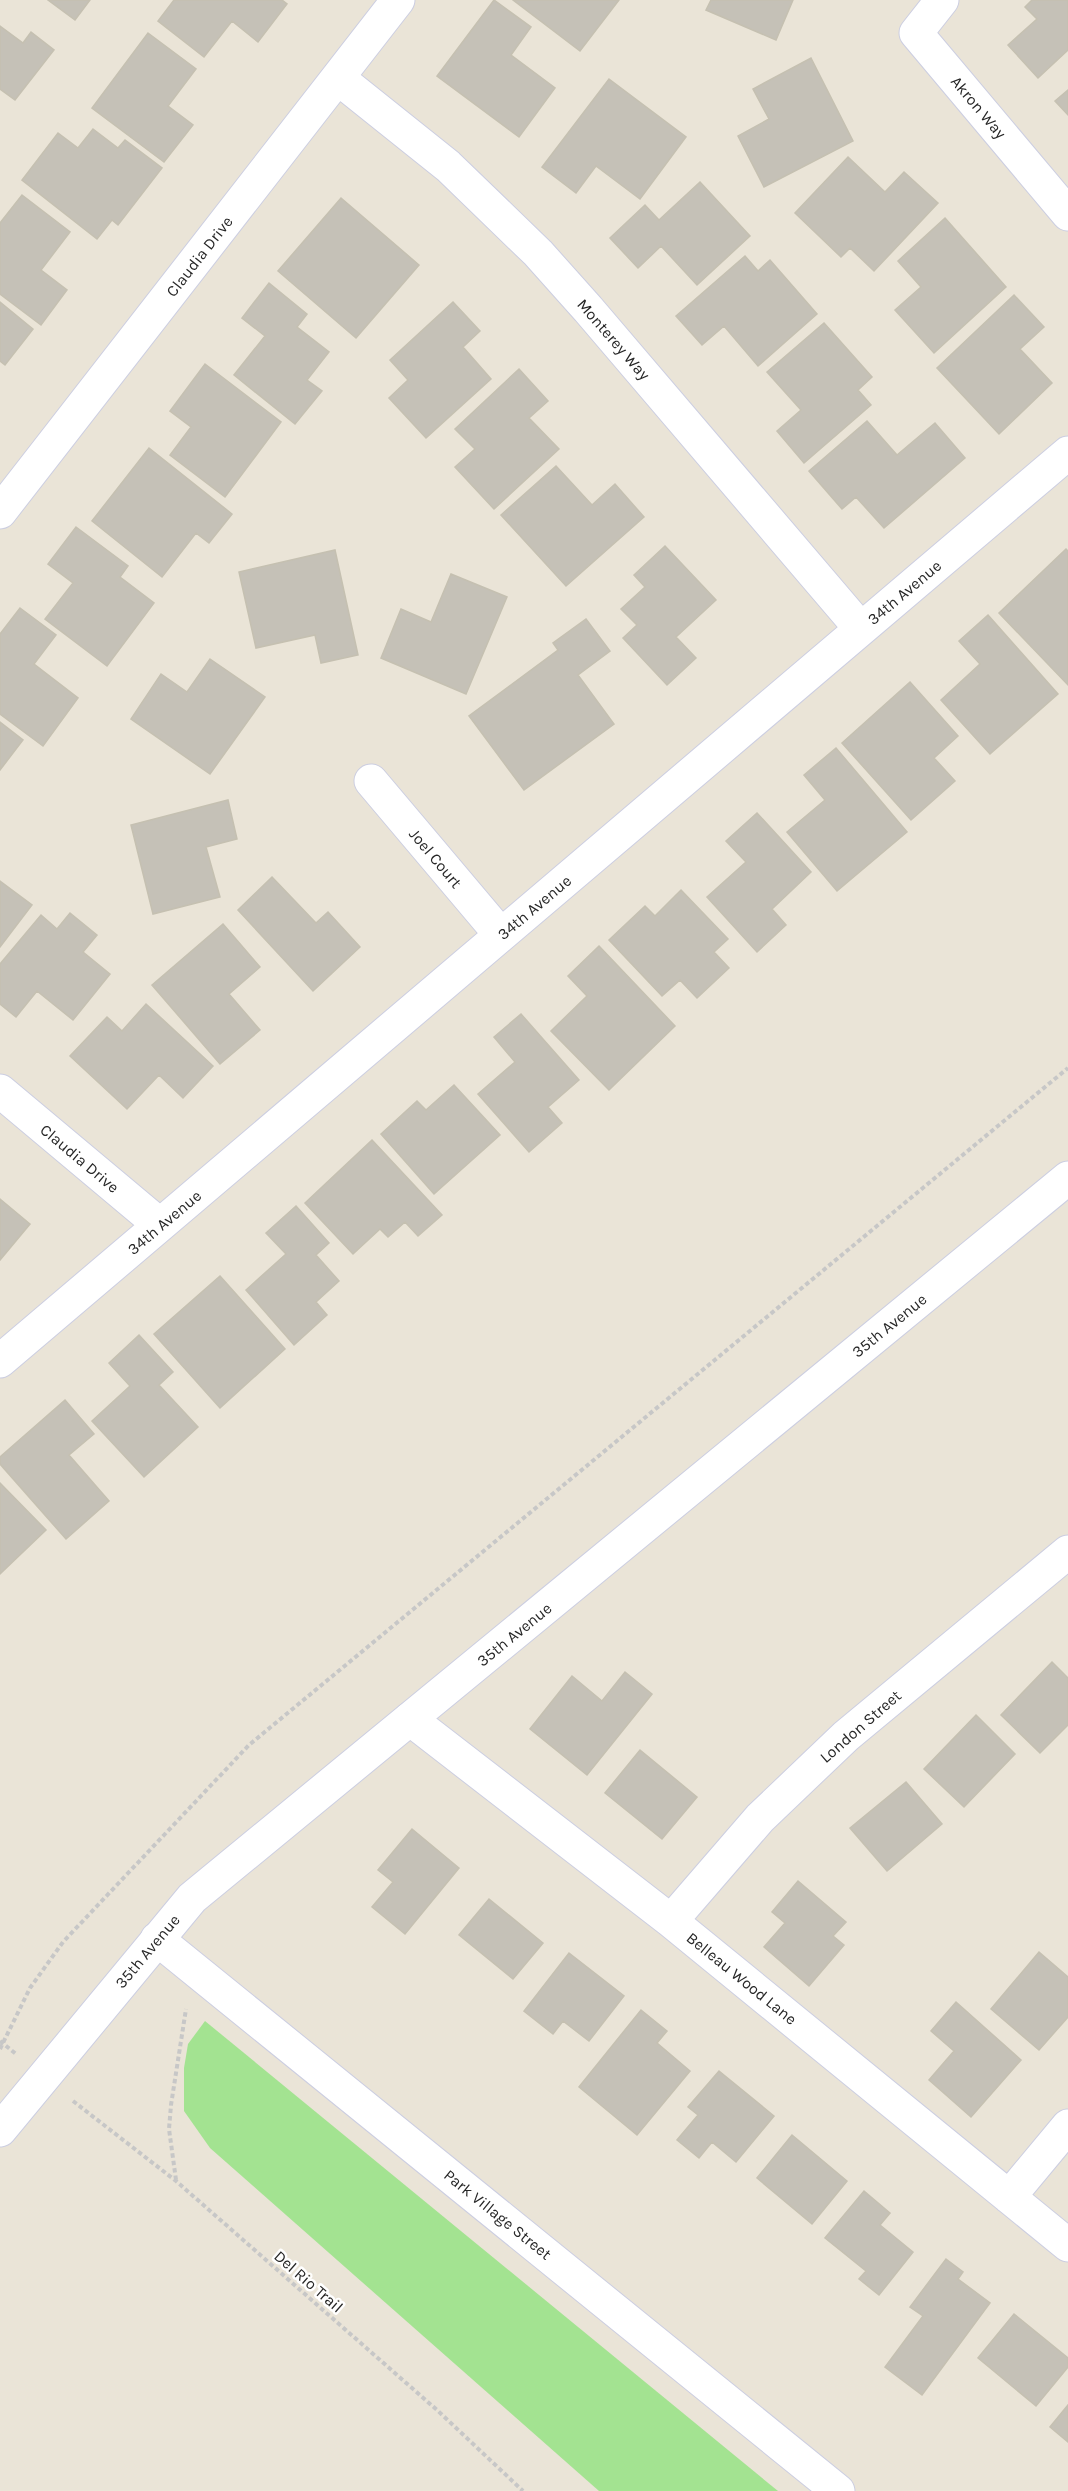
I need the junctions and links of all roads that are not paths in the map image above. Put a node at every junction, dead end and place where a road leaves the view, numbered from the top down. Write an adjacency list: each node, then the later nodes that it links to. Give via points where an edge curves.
1 (398, 0): 3 (street, Claudia Drive)
2 (942, 0): 4 (street, Akron Way, via 916,33)
3 (338, 78): 6 (street, Claudia Drive); 7 (street, Monterey Way, via 448,166 538,253)
4 (1068, 214)
5 (1068, 453): 7 (street, 34th Avenue)
6 (0, 512)
7 (861, 629): 9 (street, 34th Avenue)
8 (371, 781): 9 (street, Joel Court)
9 (501, 935): 12 (street, 34th Avenue)
10 (0, 1091): 12 (street, Claudia Drive)
11 (1068, 1178): 15 (street, 35th Avenue)
12 (160, 1225): 13 (street, 34th Avenue)
13 (0, 1361)
14 (1068, 1552): 16 (street, London Street, via 846,1736 760,1818)
15 (410, 1719): 16 (street, Belleau Wood Lane); 17 (street, 35th Avenue, via 192,1898)
16 (671, 1920): 20 (street, Belleau Wood Lane)
17 (157, 1939): 19 (street, 35th Avenue); 22 (street, Park Village Street)
18 (1068, 2126): 20 (street)
19 (0, 2130)
20 (1009, 2197): 21 (street, Belleau Wood Lane)
21 (1068, 2245)
22 (837, 2491)

